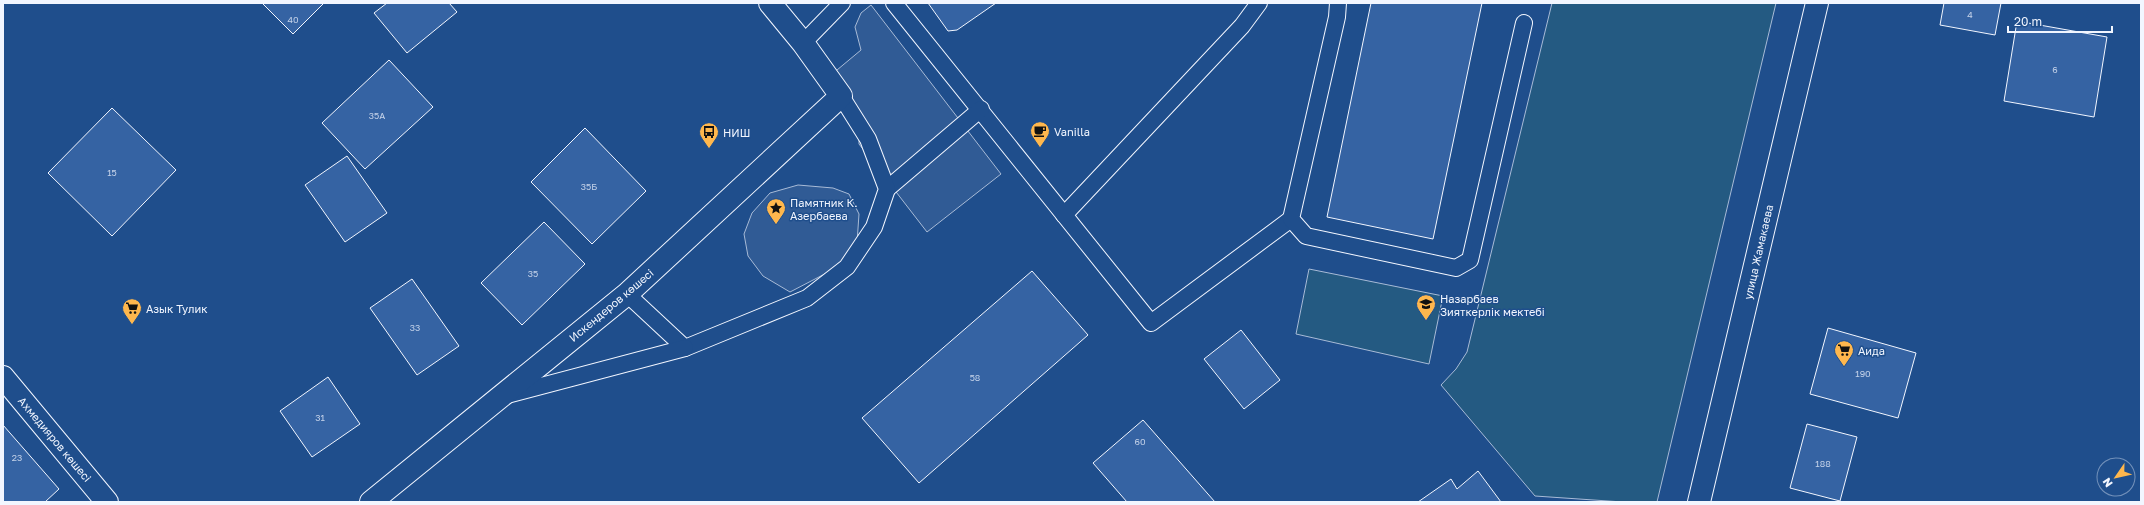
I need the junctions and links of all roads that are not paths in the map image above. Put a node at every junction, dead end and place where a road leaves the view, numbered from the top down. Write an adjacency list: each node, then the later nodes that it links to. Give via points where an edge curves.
1 (770, 3): 8 (street)
2 (841, 3): 8 (lane)
3 (894, 3): 10 (lane)
4 (1259, 3): 12 (lane, via 1242,26)
5 (1338, 3): 13 (lane)
6 (1817, 3): 20 (street, улица Жамакаева)
7 (1524, 22): 13 (lane, via 1470,260 1456,268 1306,236)
8 (803, 43): 9 (street)
9 (840, 96): 11 (lane, via 868,139); 14 (street, Искендеров көшесі)
10 (981, 109): 11 (lane); 12 (lane)
11 (887, 189): 15 (lane, via 874,227 847,267 807,298)
12 (1064, 215): 13 (lane, via 1151,323)
13 (1291, 219)
14 (627, 294): 15 (lane); 17 (street, Искендеров көшесі)
15 (685, 348): 17 (lane)
16 (3, 377): 18 (street, Ахмедияров көшесі)
17 (499, 397): 19 (street, Искендеров көшесі)
18 (107, 502)
19 (371, 502)
20 (1699, 502)

